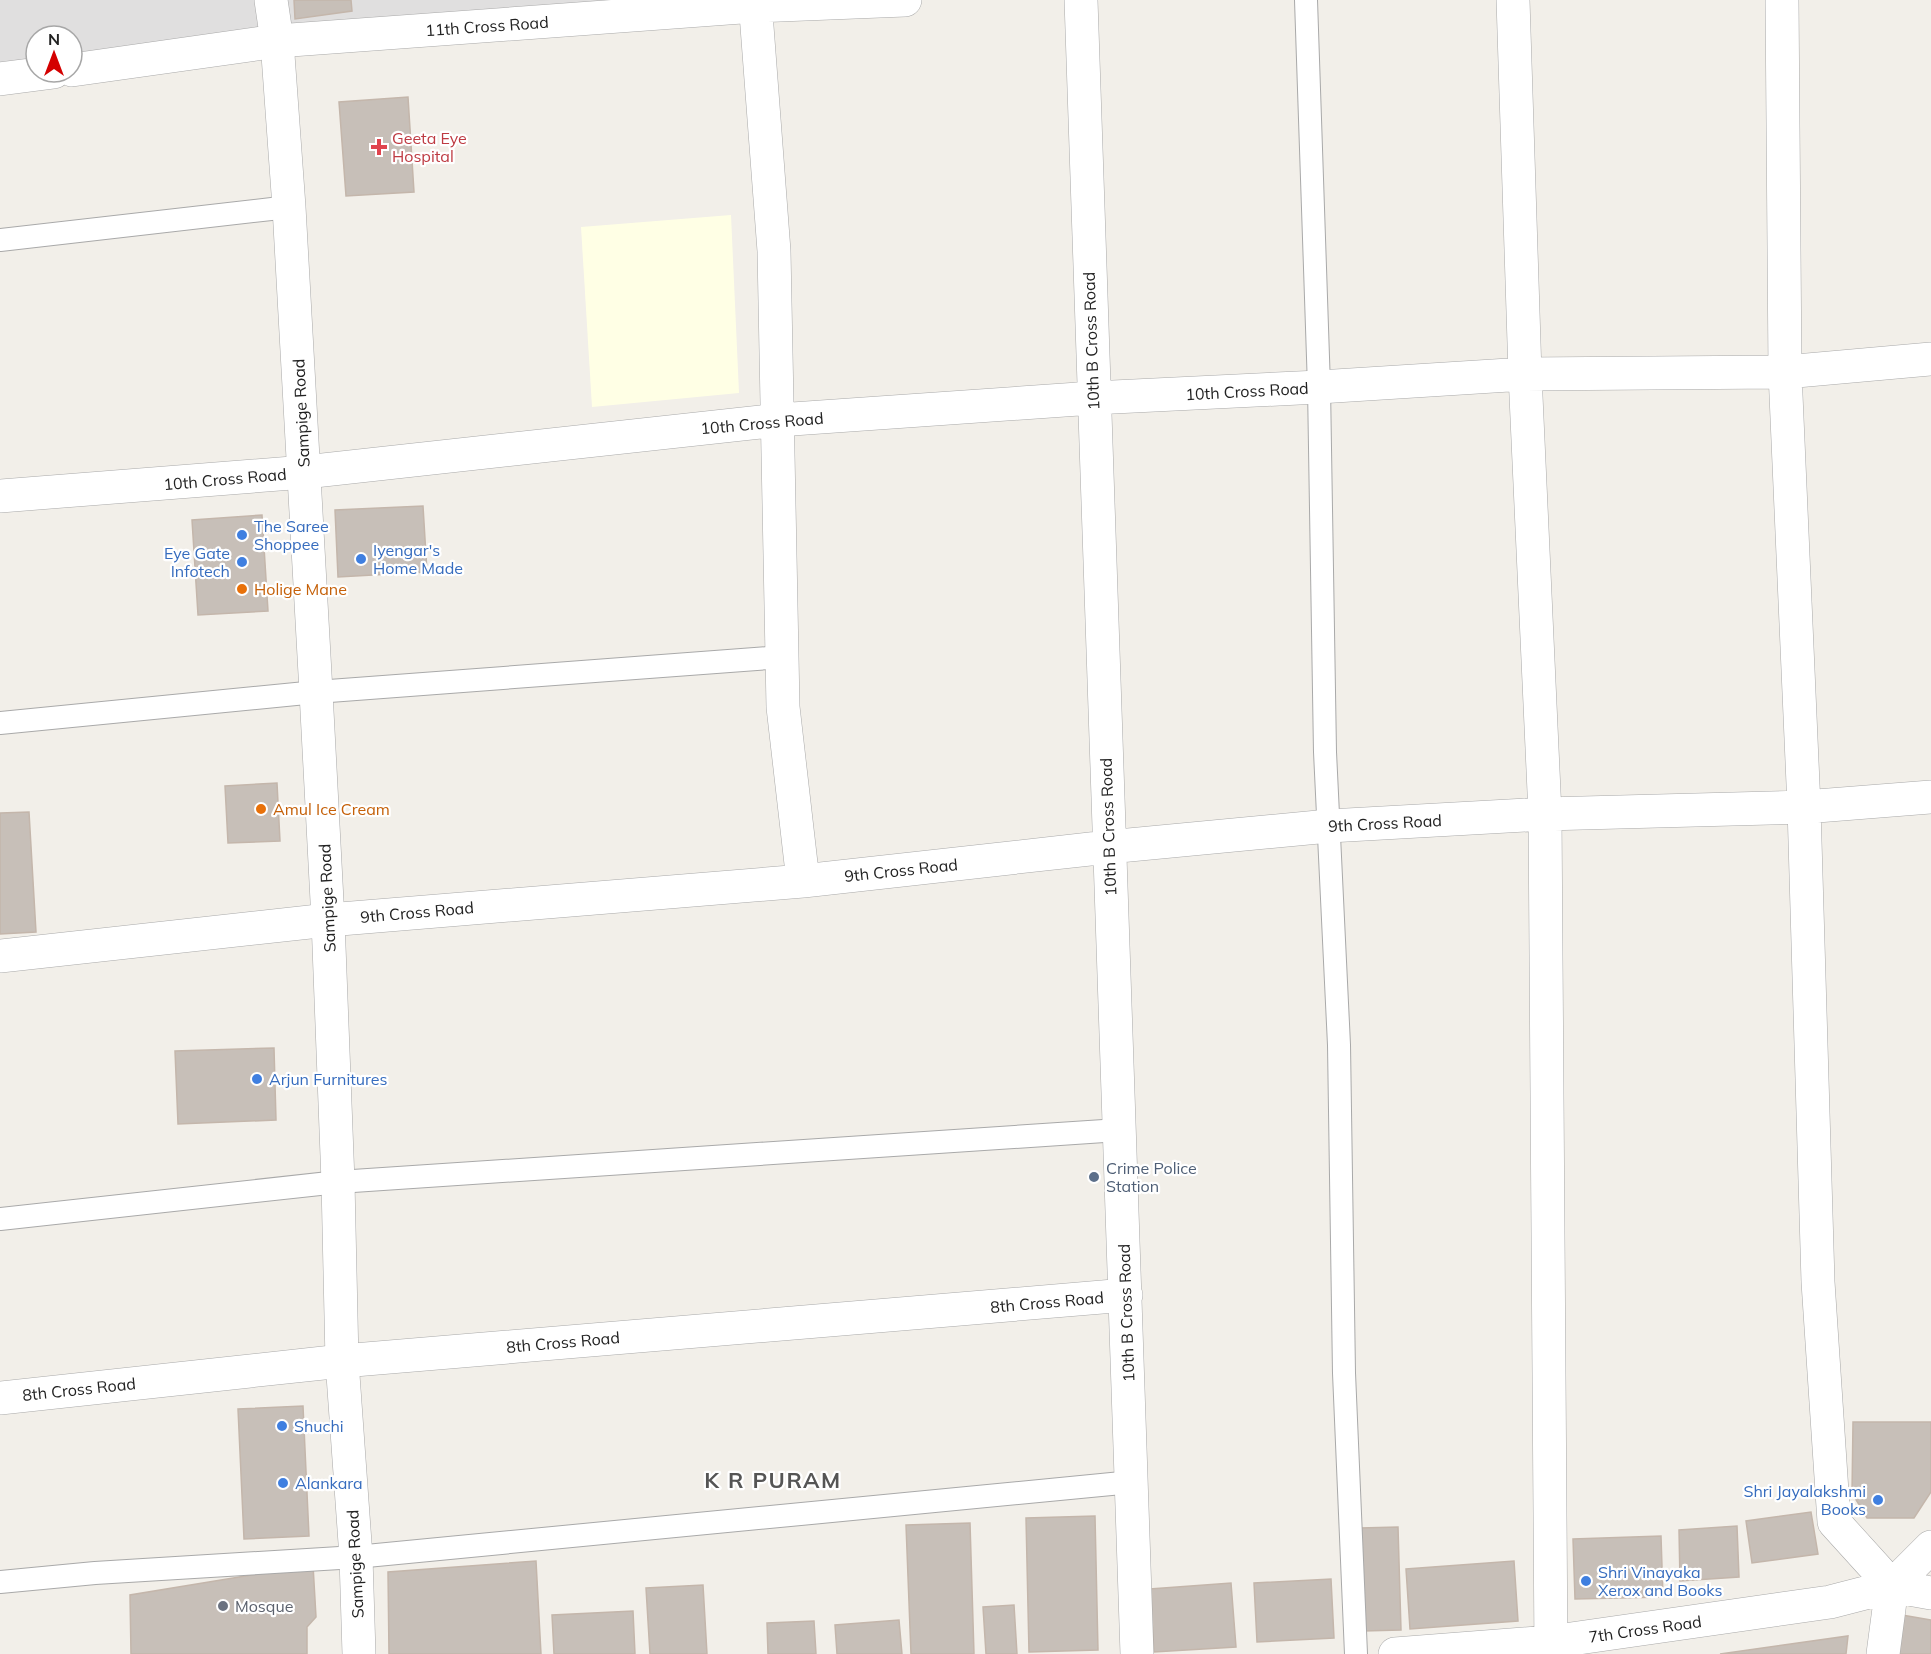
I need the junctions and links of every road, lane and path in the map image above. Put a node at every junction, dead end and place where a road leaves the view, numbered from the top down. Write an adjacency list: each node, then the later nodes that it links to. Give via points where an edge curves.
1 (271, 0): 8 (street, Sampige Road)
2 (905, 0): 7 (street, 11th Cross Road)
3 (1081, 0): 18 (street, 10th B Cross Road)
4 (1306, 0): 17 (lane)
5 (1513, 0): 16 (street)
6 (1782, 0): 15 (street)
7 (755, 3): 8 (street, 11th Cross Road); 19 (street, via 774,251)
8 (277, 41): 9 (street, 11th Cross Road); 12 (street, Sampige Road)
9 (84, 68)
10 (24, 76): 11 (street)
11 (0, 80)
12 (289, 207): 13 (lane); 20 (street, Sampige Road)
13 (0, 240)
14 (1931, 359): 15 (street, 10th Cross Road)
15 (1785, 372): 16 (street, 10th Cross Road); 26 (street)
16 (1525, 374): 17 (street, 10th Cross Road); 27 (street)
17 (1319, 387): 18 (street, 10th Cross Road); 28 (lane)
18 (1093, 398): 19 (street, 10th Cross Road); 29 (street, 10th B Cross Road)
19 (778, 420): 20 (street, 10th Cross Road); 22 (street)
20 (305, 472): 21 (street, 10th Cross Road); 23 (street, Sampige Road)
21 (0, 496)
22 (782, 657): 23 (lane); 30 (street, via 783,707)
23 (316, 692): 24 (lane); 31 (street, Sampige Road)
24 (0, 723)
25 (1931, 797): 26 (street, 9th Cross Road)
26 (1804, 807): 27 (street, 9th Cross Road); 43 (street, via 1818,1282 1834,1522)
27 (1545, 814): 28 (street, 9th Cross Road); 45 (street)
28 (1329, 826): 29 (street, 9th Cross Road); 48 (lane)
29 (1108, 848): 30 (street, 9th Cross Road); 33 (street, 10th B Cross Road)
30 (802, 881): 31 (street, 9th Cross Road)
31 (328, 920): 32 (street, 9th Cross Road); 34 (street, Sampige Road)
32 (0, 956)
33 (1119, 1130): 34 (lane); 36 (street, 10th B Cross Road)
34 (338, 1182): 35 (lane); 37 (street, Sampige Road)
35 (0, 1219)
36 (1126, 1295): 37 (street, 8th Cross Road); 39 (street, 10th B Cross Road)
37 (342, 1360): 38 (street, 8th Cross Road); 41 (street, Sampige Road)
38 (0, 1398)
39 (1132, 1482): 41 (lane); 47 (street, 10th B Cross Road)
40 (1931, 1547): 43 (street)
41 (356, 1557): 42 (lane); 46 (street, Sampige Road)
42 (0, 1582)
43 (1892, 1586): 44 (street); 45 (street, 7th Cross Road, via 1830,1602); 50 (street)
44 (1931, 1593)
45 (1551, 1648): 49 (street, 7th Cross Road)
46 (359, 1654)
47 (1137, 1654)
48 (1356, 1654)
49 (1395, 1654)
50 (1883, 1654)

